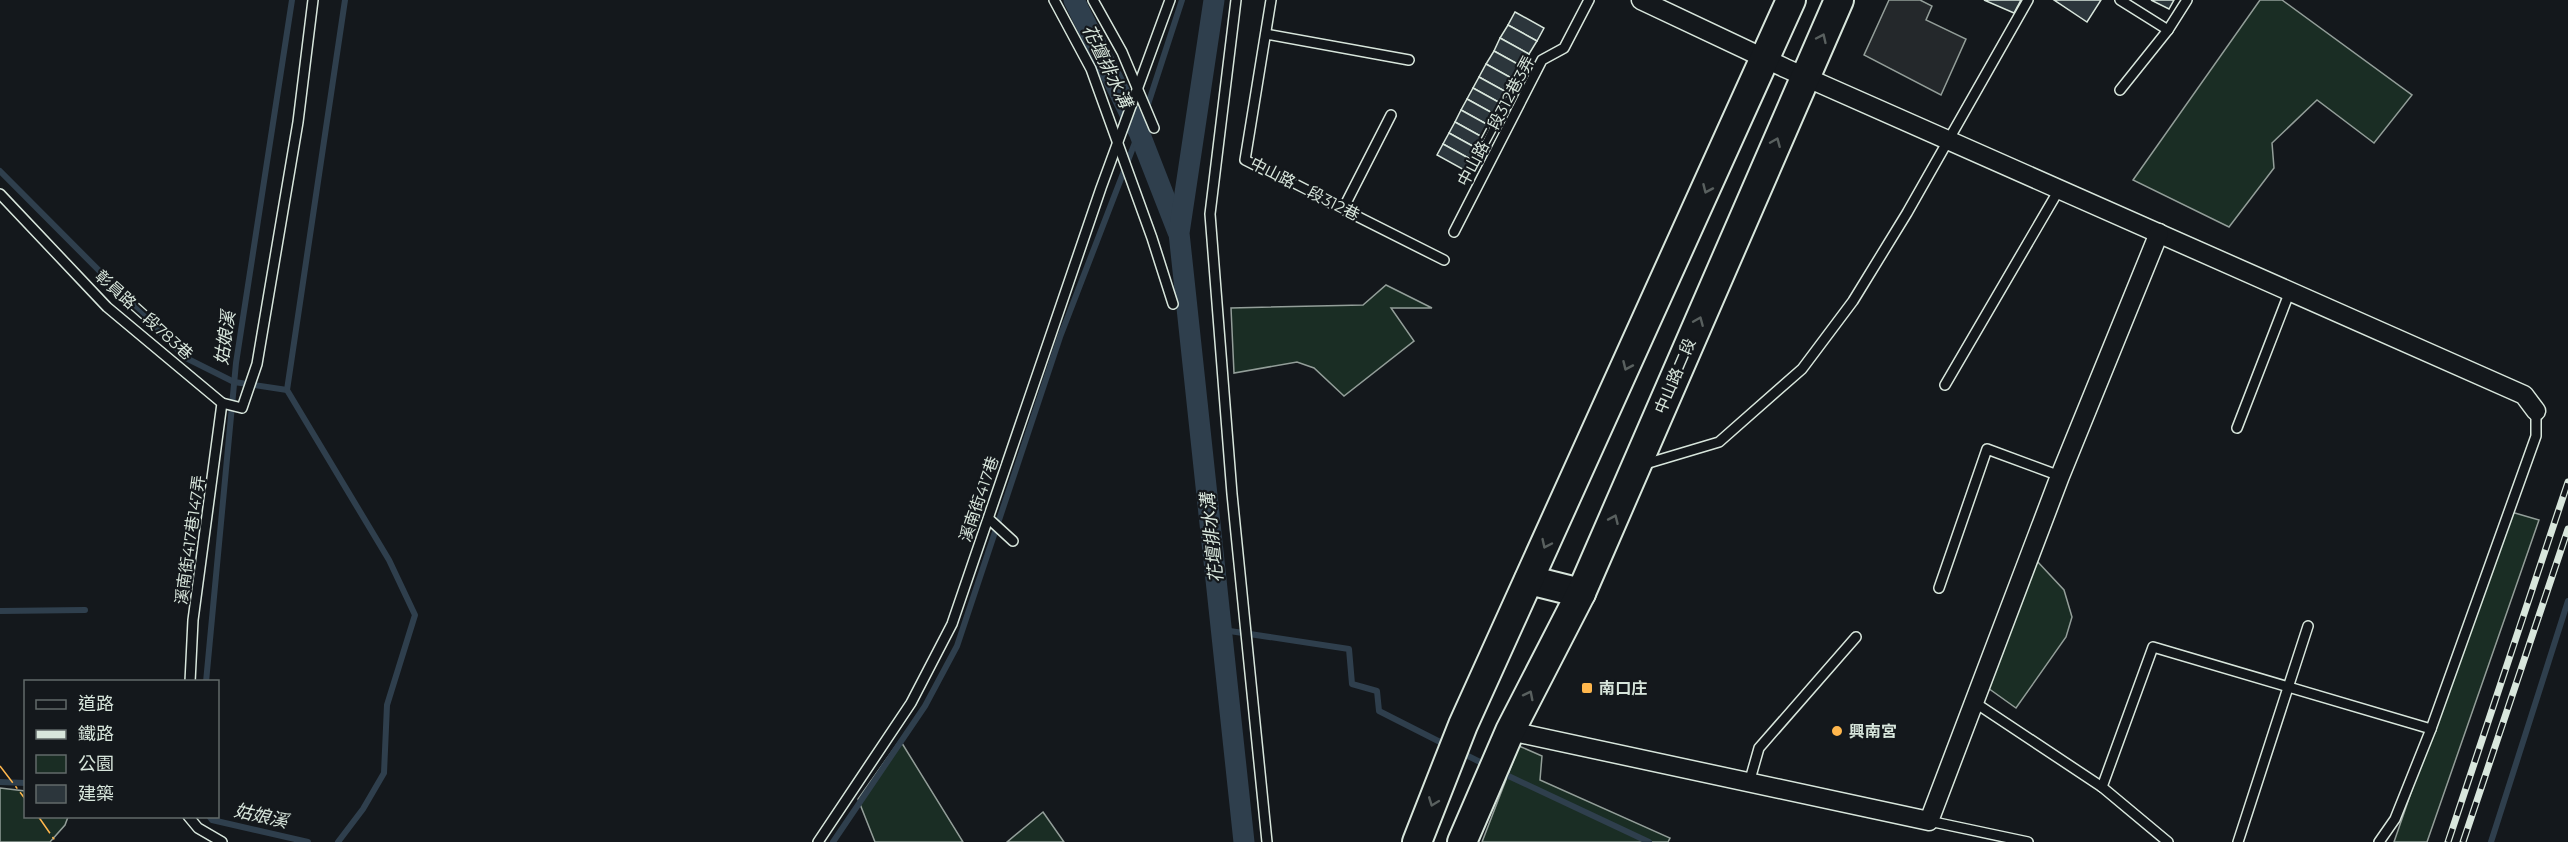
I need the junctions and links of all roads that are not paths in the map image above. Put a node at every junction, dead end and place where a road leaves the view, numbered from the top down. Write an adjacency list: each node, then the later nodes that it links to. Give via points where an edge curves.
1 (313, 0): 33 (lane, via 298,122 257,364 242,408)
2 (1054, 0): 23 (lane, via 1092,69)
3 (1094, 0): 19 (lane)
4 (1170, 0): 19 (lane, 溪南街417巷)
5 (1236, 0): 56 (lane, via 1210,214 1232,494)
6 (1271, 0): 15 (lane, 中山路二段312巷)
7 (1589, 0): 27 (lane, 中山路二段312巷3弄, via 1564,48 1542,60)
8 (1641, 0): 17 (street)
9 (1791, 0): 17 (main road, 中山路二段)
10 (1839, 0): 17 (main road, 中山路二段, one-way to 10)
11 (2028, 0): 22 (lane)
12 (2120, 0): 14 (lane)
13 (2187, 0): 14 (lane)
14 (2168, 30): 18 (lane)
15 (1266, 34): 16 (lane); 26 (lane, 中山路二段312巷, via 1245,160)
16 (1409, 60)
17 (1785, 68): 22 (street); 36 (main road, 中山路二段, one-way to 17); 40 (main road, 中山路二段, one-way to 40)
18 (2120, 90)
19 (1138, 92): 21 (lane); 23 (lane, 溪南街417巷)
20 (1391, 115): 26 (lane)
21 (1154, 128)
22 (1948, 138): 24 (street); 36 (lane, via 1853,301 1802,369 1719,442)
23 (1119, 143): 31 (lane); 38 (lane, 溪南街417巷)
24 (2060, 188): 28 (street); 32 (lane)
25 (0, 194): 33 (lane, 彰員路二段783巷, via 107,307)
26 (1343, 209): 29 (lane, 中山路二段312巷)
27 (1454, 232)
28 (2159, 233): 30 (street); 37 (street)
29 (1444, 260)
30 (2290, 291): 34 (street, via 2524,395); 35 (lane)
31 (1173, 304)
32 (1945, 386)
33 (222, 403): 45 (lane, 溪南街417巷147弄)
34 (2536, 411): 48 (lane, via 2536,436)
35 (2237, 428)
36 (1636, 467): 42 (main road, 中山路二段, one-way to 36)
37 (2060, 476): 41 (lane, via 1987,449); 47 (street)
38 (988, 519): 39 (lane); 55 (lane, 溪南街417巷, via 952,624 912,703)
39 (1013, 541)
40 (1529, 580): 42 (main road); 57 (main road, 中山路二段, one-way to 57, via 1463,725)
41 (1939, 588)
42 (1581, 593): 49 (main road, 中山路二段, one-way to 42)
43 (2308, 626): 46 (lane)
44 (1856, 637): 50 (lane, via 1759,748)
45 (190, 680)
46 (2289, 687): 48 (lane); 51 (lane, via 2153,647); 61 (lane)
47 (1974, 702): 51 (lane); 53 (street)
48 (2431, 729): 62 (lane, via 2395,819)
49 (1507, 739): 50 (street); 58 (main road, 中山路二段)
50 (1749, 783): 53 (street)
51 (2102, 787): 60 (lane)
52 (190, 818): 54 (lane, via 198,828)
53 (1929, 821): 59 (lane)
54 (222, 842)
55 (818, 842)
56 (1267, 842)
57 (1417, 842)
58 (1462, 842)
59 (2028, 842)
60 (2168, 842)
61 (2238, 842)
62 (2379, 842)

